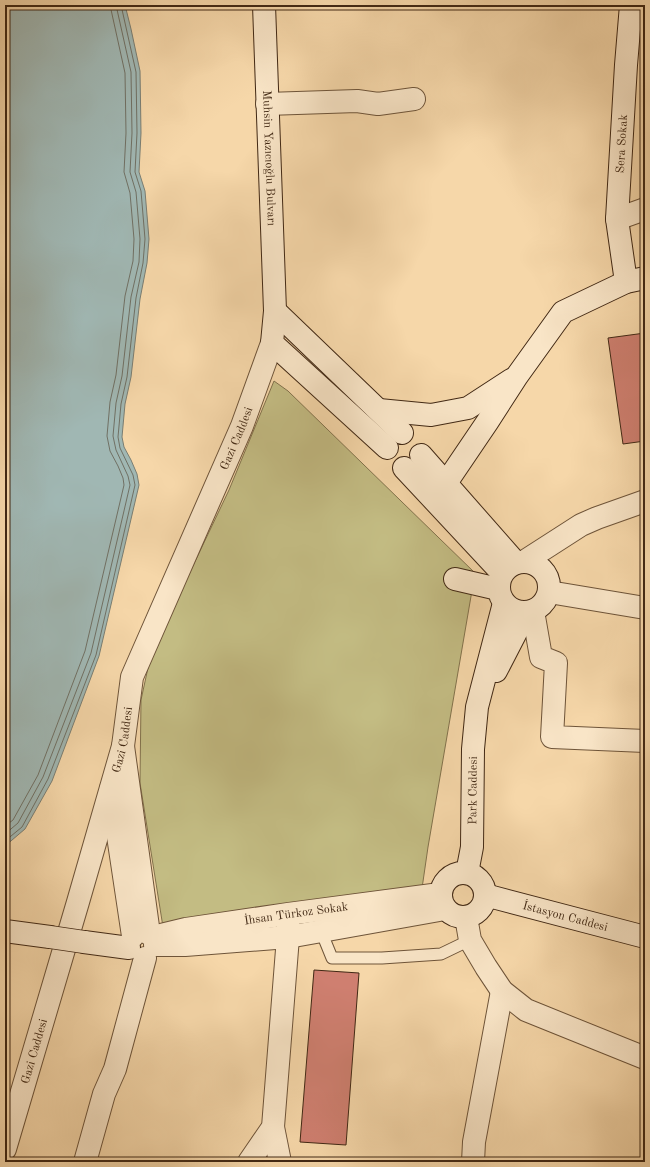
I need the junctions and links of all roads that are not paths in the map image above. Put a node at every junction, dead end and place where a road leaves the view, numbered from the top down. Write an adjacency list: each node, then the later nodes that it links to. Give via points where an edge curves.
1 (264, 5): 4 (street, Muhsin Yazıcıoğlu Bulvarı)
2 (631, 5): 6 (street, Sera Sokak)
3 (414, 99): 4 (street, via 378,104 357,101)
4 (267, 104): 8 (street, Muhsin Yazıcıoğlu Bulvarı)
5 (645, 209): 6 (street)
6 (617, 219): 7 (street, Sera Sokak)
7 (636, 280): 10 (street, via 564,312)
8 (275, 311): 9 (street, Muhsin Yazıcıoğlu Bulvarı); 11 (street)
9 (272, 343): 13 (street); 25 (street, Gazi Caddesi, via 242,426 132,677)
10 (517, 376): 11 (street, via 468,408 431,415); 16 (street)
11 (379, 410): 12 (street)
12 (402, 433): 13 (street, via 392,438); 14 (street, via 418,439 421,444)
13 (387, 448): 15 (street, via 389,460)
14 (421, 455): 15 (street, via 415,465); 16 (street)
15 (404, 468): 18 (street)
16 (446, 483): 18 (street)
17 (645, 501): 18 (street, via 581,525)
18 (509, 578): 19 (street); 20 (street, via 533,563 544,571 549,583); 22 (street, via 510,609); 23 (street, Park Caddesi)
19 (455, 579)
20 (549, 592): 21 (street); 22 (street, via 540,606)
21 (645, 608)
22 (529, 612): 23 (street, Park Caddesi); 24 (street, via 541,657 556,663 552,737)
23 (477, 707): 27 (street, Park Caddesi, via 473,749 472,847)
24 (645, 741)
25 (123, 746): 26 (street, Gazi Caddesi); 37 (street)
26 (111, 789): 37 (street); 41 (street, Gazi Caddesi)
27 (467, 872): 28 (street, via 480,880); 29 (street, via 459,872 446,880 442,887)
28 (485, 895): 31 (street, via 480,909); 35 (street, İstasyon Caddesi)
29 (443, 901): 30 (street, İhsan Türkoz Sokak); 31 (street, via 451,914); 33 (street)
30 (288, 914): 34 (street); 37 (street, İhsan Türkoz Sokak, via 186,929)
31 (466, 916): 36 (street)
32 (5, 931): 37 (street, bridge, via 84,942)
33 (321, 931): 34 (street); 36 (lane, via 332,958 440,954)
34 (288, 937): 37 (street, via 185,945); 40 (street)
35 (645, 937)
36 (470, 940): 38 (street)
37 (142, 945): 42 (street, via 103,1069 104,1094)
38 (502, 991): 39 (street, via 526,1010); 45 (street, via 474,1142)
39 (645, 1058)
40 (273, 1127): 43 (street); 44 (street)
41 (5, 1149)
42 (85, 1162)
43 (249, 1162)
44 (280, 1162)
45 (473, 1162)

